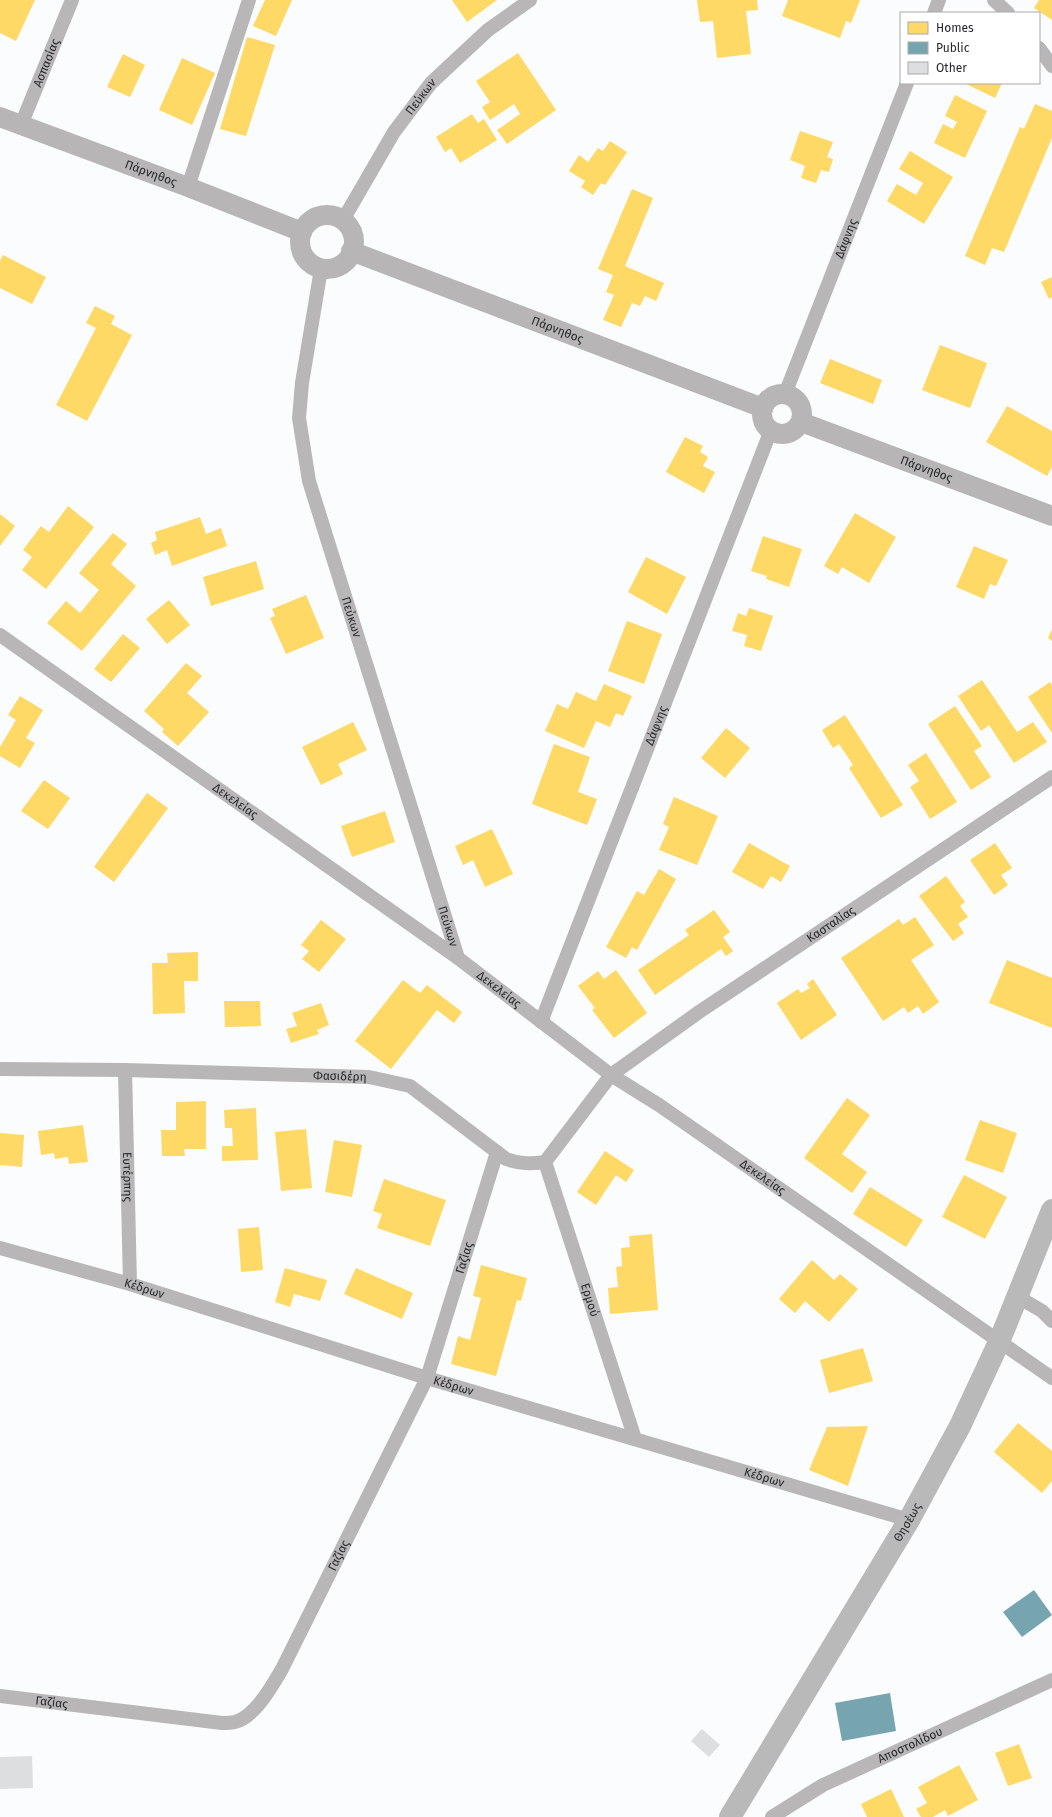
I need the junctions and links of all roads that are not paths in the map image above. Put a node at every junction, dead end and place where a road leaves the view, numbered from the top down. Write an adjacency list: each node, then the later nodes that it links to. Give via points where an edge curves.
1 (72, 0): 12 (street, Ασπασίας)
2 (249, 0): 13 (street)
3 (530, 0): 14 (street, Πεύκων, via 488,30 430,83 394,132)
4 (939, 0): 6 (street)
5 (994, 0): 7 (street)
6 (934, 12)
7 (1007, 12)
8 (1040, 49): 9 (street)
9 (1052, 66)
10 (907, 84): 18 (street, Δάφνης)
11 (0, 117): 12 (street, Πάρνηθος)
12 (21, 125): 13 (street, Πάρνηθος)
13 (188, 187): 15 (street, Πάρνηθος)
14 (343, 220): 15 (street, via 332,215 319,216 309,222); 16 (street, via 353,234 354,243)
15 (302, 232): 17 (street, via 302,253 309,262)
16 (351, 251): 17 (street, via 347,260 338,266); 19 (street, Πάρνηθος)
17 (321, 268): 25 (street, Πεύκων, via 302,383 299,418 309,481)
18 (786, 394): 19 (street, via 770,398); 20 (street, via 794,398 801,407)
19 (763, 408): 21 (street, via 764,421)
20 (801, 422): 21 (street, via 789,432 777,433); 22 (street, Πάρνηθος)
21 (771, 430): 26 (street, Δάφνης)
22 (1052, 516)
23 (0, 635): 25 (street, Δεκελείας)
24 (1052, 777): 29 (street, Κασταλίας, via 699,1012)
25 (458, 958): 26 (street, Δεκελείας)
26 (542, 1022): 29 (street, Δεκελείας)
27 (0, 1069): 28 (street, Φασιδέρη)
28 (125, 1070): 30 (street, Φασιδέρη, via 369,1077 410,1086); 34 (street, Ευτέρπης)
29 (611, 1075): 31 (street); 37 (street, Δεκελείας, via 659,1105)
30 (497, 1152): 31 (street, Φασιδέρη, via 506,1159 518,1163); 38 (street, Γαζίας)
31 (545, 1162): 40 (street, Ερμού)
32 (1052, 1210): 35 (main road, Θησέως)
33 (0, 1248): 34 (street, Κέδρων)
34 (130, 1284): 38 (street, Κέδρων)
35 (1018, 1297): 36 (street, via 1042,1311); 37 (main road, Θησέως)
36 (1052, 1321)
37 (999, 1342): 39 (street, Δεκελείας); 41 (main road, Θησέως, via 969,1409)
38 (427, 1378): 40 (street, Κέδρων); 43 (street, Γαζίας, via 282,1669 265,1697 244,1718 222,1723)
39 (1052, 1378)
40 (635, 1439): 41 (street, Κέδρων)
41 (908, 1520): 44 (main road, Θησέως)
42 (1052, 1680): 45 (street, Αποστολίδου, via 823,1785)
43 (0, 1696)
44 (730, 1817)
45 (772, 1817)

